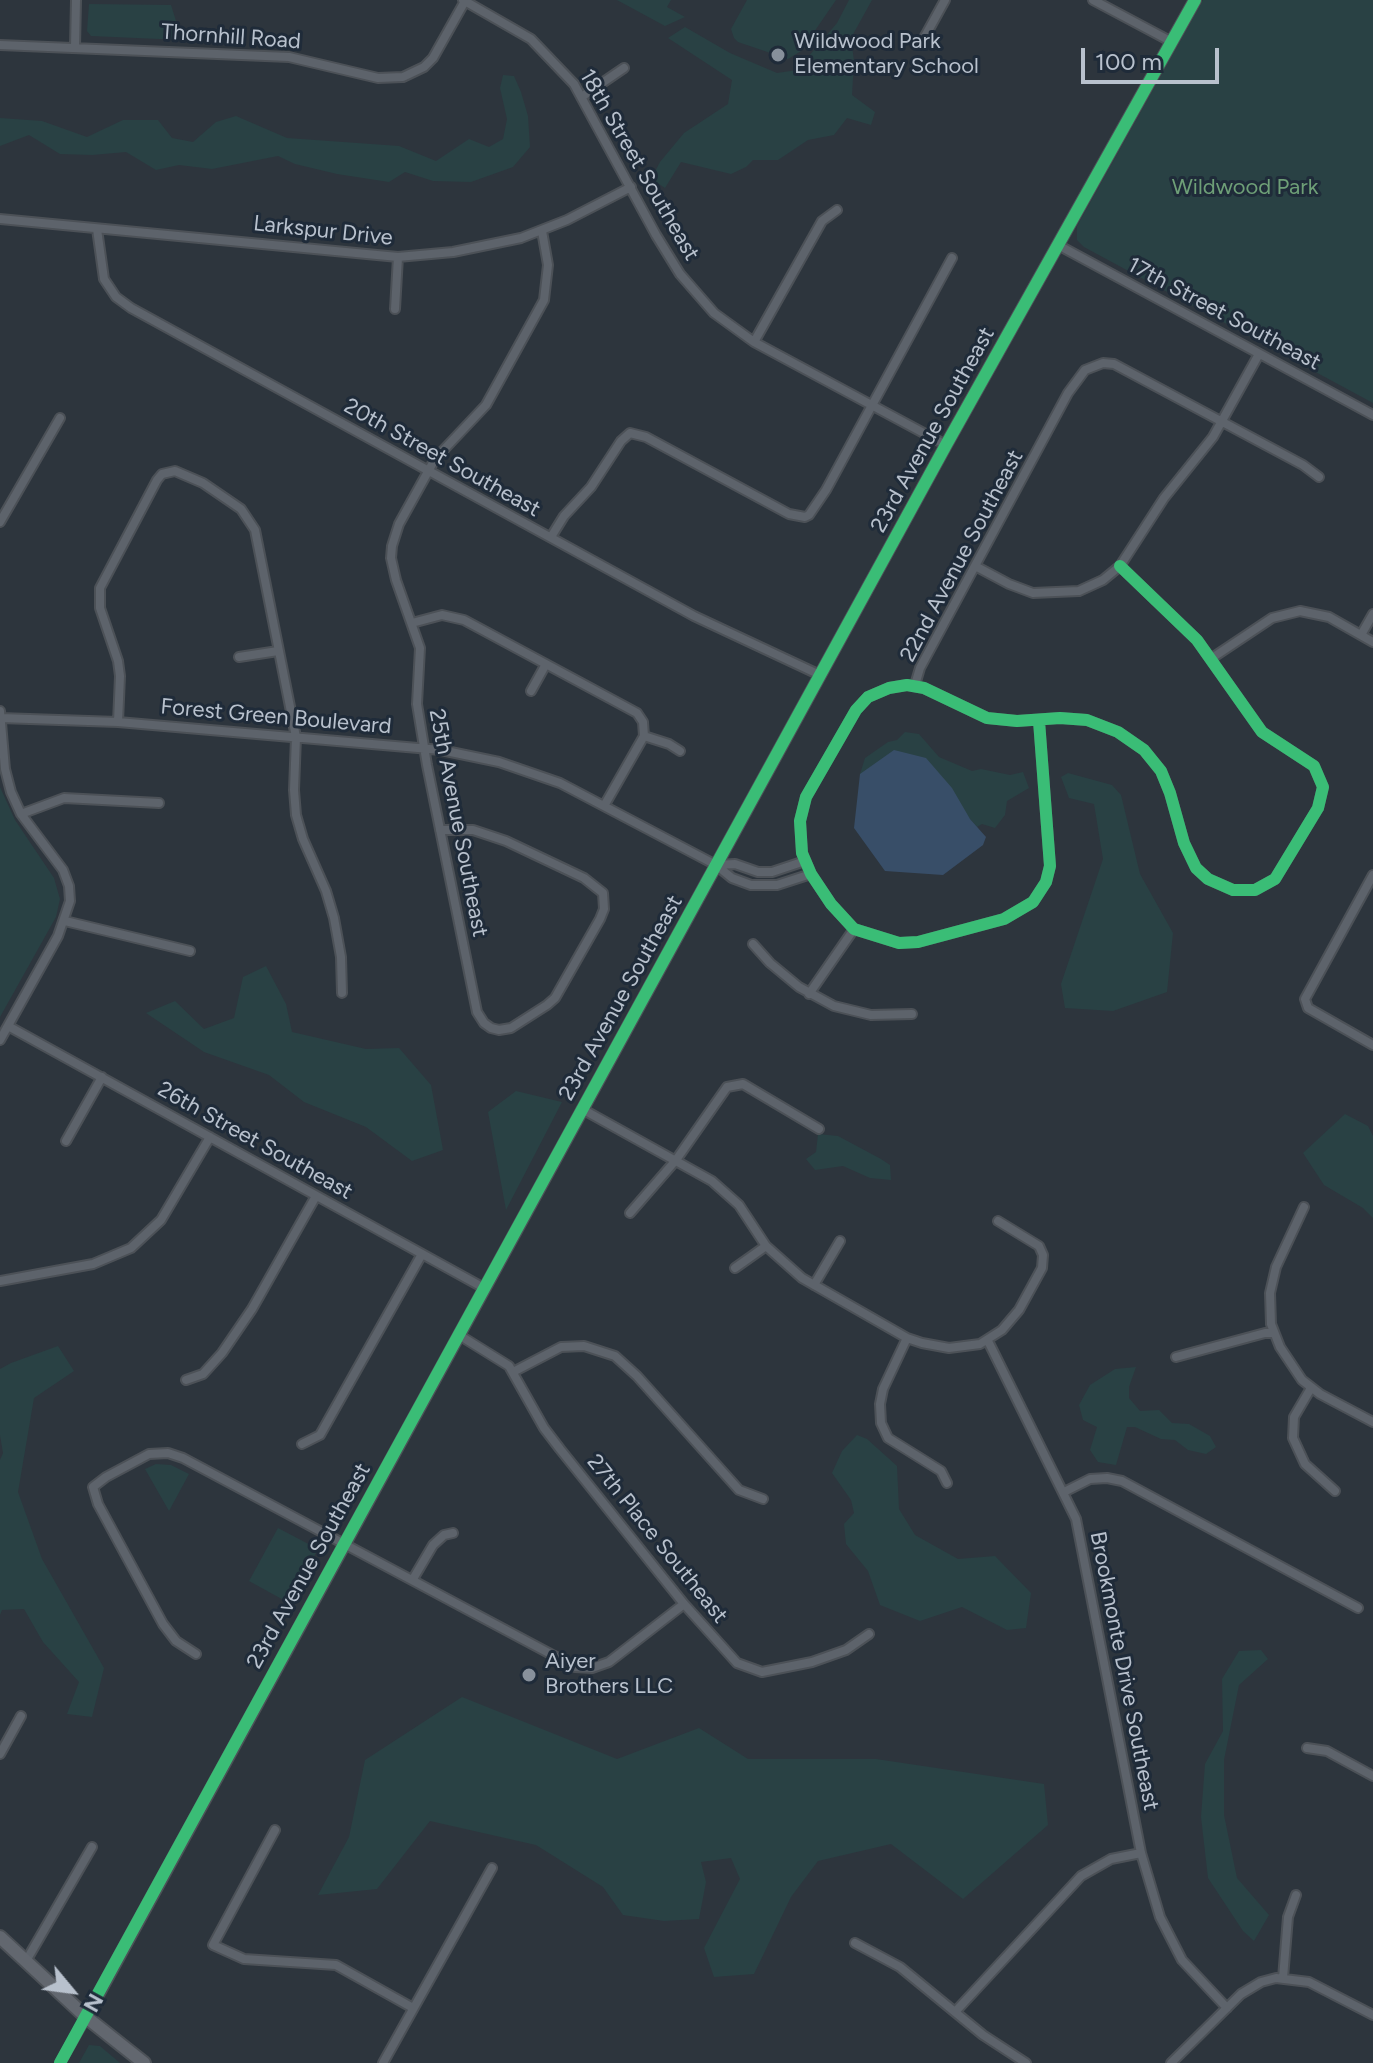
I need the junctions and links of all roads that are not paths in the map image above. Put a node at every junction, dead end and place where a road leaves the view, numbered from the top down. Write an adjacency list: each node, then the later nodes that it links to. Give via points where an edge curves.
1 (76, 0): 9 (street)
2 (464, 0): 9 (street, Thornhill Road, via 433,58 403,77 378,78 289,57); 11 (street, 18th Street Southeast, via 531,39)
3 (945, 0): 6 (street)
4 (1093, 0): 7 (street)
5 (1195, 0): 7 (street, 23rd Avenue Southeast)
6 (923, 40)
7 (1172, 42): 17 (street, 23rd Avenue Southeast)
8 (0, 45): 9 (street, Thornhill Road)
9 (75, 47)
10 (624, 68): 11 (street)
11 (583, 96): 12 (street, 18th Street Southeast)
12 (631, 187): 16 (street, Larkspur Drive); 21 (street, 18th Street Southeast, via 680,274 714,313)
13 (837, 210): 21 (street, via 822,221)
14 (0, 219): 15 (street, Larkspur Drive)
15 (97, 229): 18 (street, Larkspur Drive); 28 (street, 20th Street Southeast, via 104,279 131,308)
16 (542, 231): 18 (street, Larkspur Drive, via 491,245); 28 (street, 25th Avenue Southeast, via 548,265 544,300 486,405)
17 (1058, 245): 22 (street, 17th Street Southeast); 27 (street, 23rd Avenue Southeast)
18 (398, 257): 20 (street)
19 (952, 258): 23 (street)
20 (395, 309)
21 (754, 342): 23 (street, 18th Street Southeast)
22 (1259, 354): 24 (street, 17th Street Southeast); 26 (street)
23 (872, 405): 27 (street, 18th Street Southeast); 31 (street, via 816,508 805,517 789,514 630,433)
24 (1373, 415)
25 (60, 418): 30 (street)
26 (1222, 422): 29 (street); 32 (street); 33 (street, 22nd Avenue Southeast, via 1114,364 1098,364 1080,374)
27 (946, 445): 42 (street, 23rd Avenue Southeast)
28 (429, 471): 31 (street, 20th Street Southeast); 35 (street, 25th Avenue Southeast, via 392,546 392,569)
29 (1319, 477)
30 (0, 522)
31 (551, 537): 42 (street, 20th Street Southeast, via 694,616)
32 (1120, 566): 33 (street, via 1092,586 1052,593 1025,591); 40 (street)
33 (977, 567): 43 (street, 22nd Avenue Southeast)
34 (1373, 614): 36 (street)
35 (412, 623): 41 (street, via 442,615 458,617); 51 (street, 25th Avenue Southeast, via 420,648 416,694)
36 (1361, 635): 37 (street); 40 (street, via 1329,617 1300,611 1272,618)
37 (1373, 642)
38 (278, 651): 39 (street); 48 (street, via 260,548 248,516 203,483 168,472 157,480 100,588 100,608 118,661); 50 (street)
39 (239, 657)
40 (1212, 658): 47 (street, via 1262,732 1310,763 1322,783 1318,808 1280,874 1255,890 1225,887 1196,868 1166,782 1144,750 1100,723)
41 (546, 664): 44 (street); 49 (street, via 637,713)
42 (820, 675): 58 (street, 23rd Avenue Southeast)
43 (915, 685): 47 (street, via 980,716); 57 (street, 22nd Avenue Southeast, via 878,691 856,710 802,809 799,835)
44 (531, 691)
45 (0, 711): 46 (street)
46 (0, 718): 48 (street, Forest Green Boulevard); 55 (street, via 5,769)
47 (1039, 721): 62 (street, via 1049,875 1026,908 927,940 899,943)
48 (118, 722): 50 (street, Forest Green Boulevard)
49 (644, 736): 52 (street); 54 (street)
50 (296, 737): 51 (street, Forest Green Boulevard); 65 (street, via 296,815 334,918)
51 (426, 748): 54 (street, Forest Green Boulevard, via 525,770); 56 (street, 25th Avenue Southeast)
52 (680, 751)
53 (159, 803): 55 (street, via 64,798)
54 (604, 806): 58 (street, Forest Green Boulevard)
55 (21, 814): 61 (street, via 66,878 70,901)
56 (440, 830): 56 (street, 25th Avenue Southeast, via 477,1012 484,1023 499,1030 511,1028 555,998 600,919 603,893 528,850 473,830)
57 (805, 861): 58 (street, via 772,872); 59 (street, 22nd Avenue Southeast)
58 (716, 865): 59 (street, Forest Green Boulevard, via 732,878 762,886); 72 (street, 23rd Avenue Southeast)
59 (811, 874): 62 (street, 22nd Avenue Southeast)
60 (1373, 875): 70 (street, via 1306,993 1305,1004)
61 (65, 921): 64 (street); 68 (street)
62 (854, 929): 66 (street)
63 (753, 944): 66 (street)
64 (190, 951)
65 (342, 993)
66 (809, 994): 67 (street, via 862,1014)
67 (912, 1014)
68 (8, 1026): 69 (street); 71 (street, 26th Street Southeast)
69 (0, 1040)
70 (1373, 1045)
71 (102, 1077): 74 (street, 26th Street Southeast); 75 (street)
72 (582, 1109): 76 (street); 87 (street, 23rd Avenue Southeast)
73 (819, 1129): 76 (street, via 755,1090 733,1085 721,1093)
74 (210, 1137): 77 (street, 26th Street Southeast); 85 (street, via 161,1220 131,1248 93,1264)
75 (66, 1141)
76 (676, 1160): 79 (street); 82 (street, via 731,1197)
77 (316, 1196): 83 (street, 26th Street Southeast); 94 (street, via 222,1353 203,1374)
78 (1304, 1207): 88 (street, via 1273,1280)
79 (630, 1213)
80 (998, 1221): 91 (street, via 1039,1246 1042,1268 1011,1321)
81 (840, 1241): 86 (street)
82 (766, 1246): 84 (street); 86 (street)
83 (422, 1254): 87 (street, 26th Street Southeast); 97 (street, via 320,1435)
84 (735, 1268)
85 (0, 1281)
86 (814, 1285): 90 (street)
87 (484, 1288): 89 (street, 23rd Avenue Southeast)
88 (1274, 1333): 92 (street); 95 (street)
89 (459, 1335): 93 (street, 27th Place Southeast); 103 (street, 23rd Avenue Southeast)
90 (907, 1338): 91 (street, via 949,1348); 98 (street, via 883,1389 881,1423 888,1438 941,1471)
91 (988, 1341): 100 (street, Brookmonte Drive Southeast)
92 (1176, 1357)
93 (513, 1372): 101 (street, via 561,1347 584,1346 615,1356 739,1490); 105 (street, 27th Place Southeast, via 544,1428)
94 (186, 1380)
95 (1311, 1388): 96 (street); 99 (street, via 1294,1417 1293,1438 1305,1464)
96 (1373, 1422)
97 (302, 1444)
98 (947, 1483)
99 (1335, 1491)
100 (1064, 1492): 106 (street, via 1090,1479 1122,1481); 115 (street, Brookmonte Drive Southeast, via 1083,1545)
101 (763, 1499)
102 (453, 1533): 104 (street, via 433,1545)
103 (345, 1542): 104 (street); 108 (street, via 168,1453 149,1454 93,1487 163,1624); 126 (street, 23rd Avenue Southeast)
104 (413, 1579): 105 (street, via 583,1668 609,1662)
105 (684, 1604): 107 (street, 27th Place Southeast, via 737,1663 756,1672 832,1656)
106 (1358, 1608)
107 (869, 1634)
108 (196, 1654)
109 (21, 1716): 111 (street)
110 (1307, 1748): 112 (street, via 1327,1751)
111 (0, 1754)
112 (1373, 1776)
113 (275, 1830): 122 (street, via 213,1945 244,1959 336,1965)
114 (92, 1847): 120 (street)
115 (1141, 1853): 123 (street, Brookmonte Drive Southeast, via 1167,1934 1182,1960); 124 (street, via 1111,1859 1081,1876)
116 (492, 1868): 122 (street)
117 (1296, 1895): 121 (street, via 1288,1917)
118 (0, 1937): 120 (main road)
119 (855, 1943): 124 (street, via 900,1967)
120 (26, 1961): 126 (main road)
121 (1283, 1978): 123 (street, via 1252,1987); 125 (street, via 1309,1982)
122 (413, 2008): 129 (street)
123 (1227, 2008): 131 (street)
124 (955, 2012): 130 (street)
125 (1373, 2015)
126 (86, 2017): 127 (street); 128 (main road)
127 (60, 2063)
128 (144, 2063)
129 (383, 2063)
130 (1026, 2063)
131 (1171, 2063)

